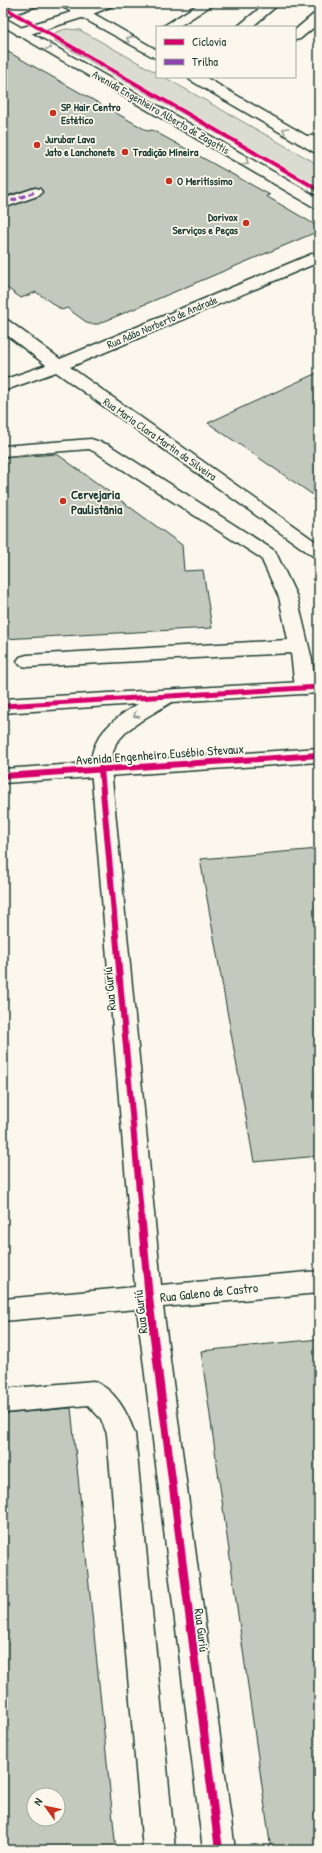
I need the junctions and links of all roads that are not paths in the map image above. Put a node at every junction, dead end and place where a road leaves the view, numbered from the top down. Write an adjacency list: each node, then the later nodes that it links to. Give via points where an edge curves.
1 (32, 3): 7 (street)
2 (66, 3): 6 (street)
3 (107, 3): 6 (street)
4 (209, 3): 10 (street)
5 (274, 3): 11 (street)
6 (83, 13): 12 (street); 14 (street, one-way to 6)
7 (3, 14)
8 (319, 17): 13 (street)
9 (3, 21): 12 (street, Avenida Engenheiro Alberto de Zagottis)
10 (171, 26)
11 (245, 26)
12 (22, 32): 21 (street, Avenida Engenheiro Alberto de Zagottis, one-way to 21)
13 (296, 35)
14 (156, 54)
15 (196, 78): 16 (street, one-way to 15)
16 (303, 140): 17 (street); 18 (street)
17 (319, 140)
18 (319, 149)
19 (35, 192): 20 (street)
20 (3, 204)
21 (319, 204)
22 (319, 256): 24 (street, Rua Adão Norberto de Andrade)
23 (3, 324): 24 (street, Rua Maria Clara Martin da Silveira)
24 (58, 366): 25 (street, Rua Adão Norberto de Andrade); 27 (street, Rua Maria Clara Martin da Silveira)
25 (3, 386)
26 (3, 451): 28 (street, via 91,444 103,448 269,555 288,597)
27 (319, 552)
28 (299, 646): 29 (street); 30 (street)
29 (27, 661)
30 (312, 688): 31 (street)
31 (170, 696): 32 (street); 34 (street, Rua Guriú, one-way to 34, via 132,717 112,735 103,750)
32 (3, 706)
33 (319, 755): 34 (street, Avenida Engenheiro Eusébio Stevaux)
34 (101, 769): 35 (street, Avenida Engenheiro Eusébio Stevaux); 37 (street, Rua Guriú)
35 (3, 776)
36 (319, 1282): 37 (street, Rua Galeno de Castro)
37 (149, 1298): 38 (street, Rua Galeno de Castro); 41 (street, Rua Guriú)
38 (3, 1310)
39 (3, 1400): 40 (street, via 93,1393 107,1404 117,1419 122,1442)
40 (159, 1850)
41 (219, 1850)

